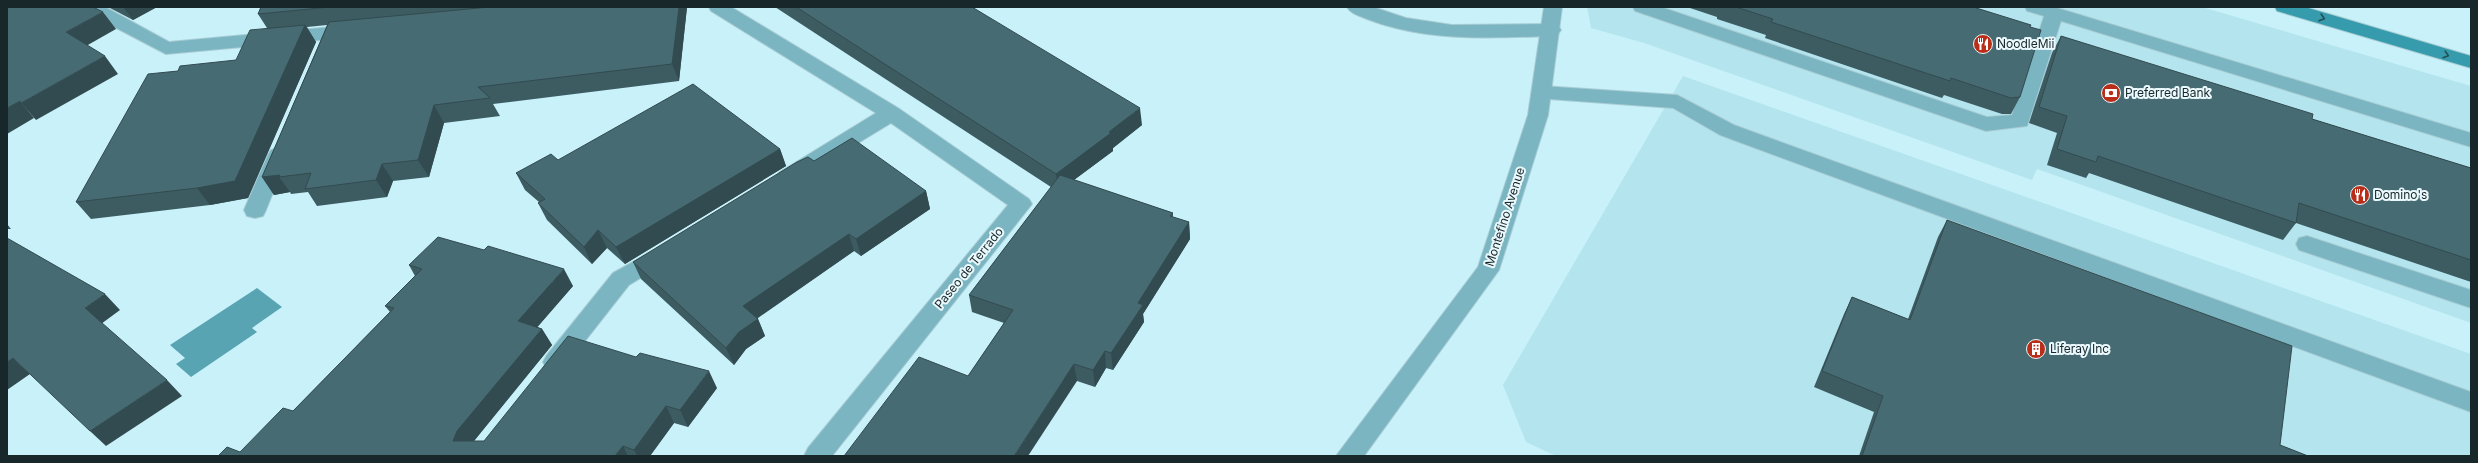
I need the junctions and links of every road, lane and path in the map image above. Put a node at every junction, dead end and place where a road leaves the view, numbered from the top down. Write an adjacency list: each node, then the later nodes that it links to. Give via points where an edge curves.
1 (92, 7): 11 (street, via 166,48)
2 (718, 7): 15 (street, Paseo de Terrado)
3 (1356, 7): 10 (street, via 1399,24 1432,30 1461,33)
4 (1553, 7): 10 (street, Montefino Avenue)
5 (1642, 7): 8 (street, via 1986,124 2020,121)
6 (2034, 7): 8 (street)
7 (2284, 7): 13 (main road, one-way to 13)
8 (2054, 13): 17 (street)
9 (369, 29): 11 (street)
10 (1551, 30): 14 (street, Montefino Avenue)
11 (330, 33): 12 (street)
12 (321, 55)
13 (2471, 62)
14 (1542, 93): 24 (street, via 1677,102 1727,130); 26 (street, Montefino Avenue, via 1538,115 1488,270)
15 (891, 113): 18 (street); 25 (street, Paseo de Terrado, via 1021,204)
16 (286, 136): 19 (street)
17 (2471, 140)
18 (769, 188)
19 (255, 210)
20 (682, 242): 23 (street, via 621,279)
21 (2307, 244): 22 (street)
22 (2471, 299)
23 (543, 377)
24 (2471, 402)
25 (817, 456)
26 (1349, 456)

